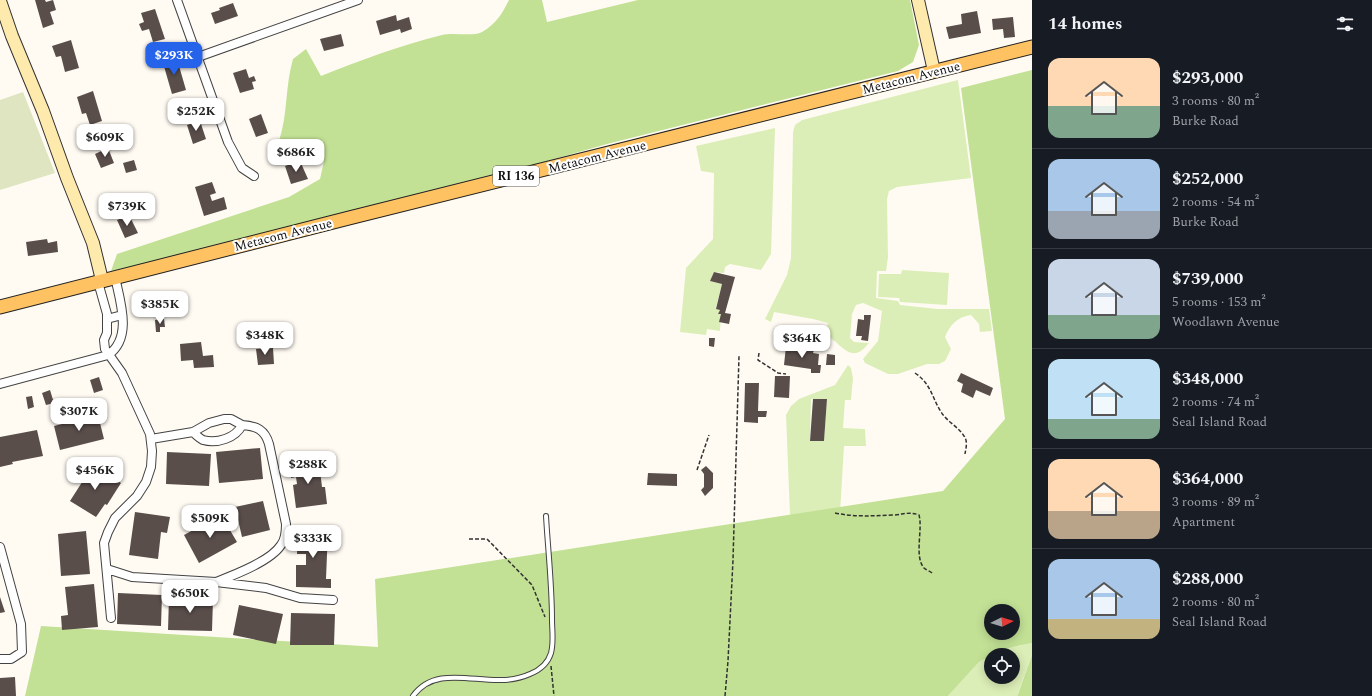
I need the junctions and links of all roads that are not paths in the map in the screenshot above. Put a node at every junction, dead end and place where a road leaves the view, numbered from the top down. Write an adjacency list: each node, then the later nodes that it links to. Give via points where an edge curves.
1 (177, 0): 6 (street)
2 (358, 0): 6 (street)
3 (918, 0): 7 (street)
4 (0, 1): 9 (street)
5 (1032, 47): 7 (main road, Metacom Avenue / RI 136)
6 (198, 57): 8 (street, via 236,159 242,168)
7 (934, 71): 9 (main road, Metacom Avenue / RI 136)
8 (254, 176)
9 (105, 280): 10 (main road, Metacom Avenue / RI 136); 11 (street); 12 (street)
10 (0, 307)
11 (122, 315): 12 (street); 13 (street, via 119,343)
12 (107, 319): 13 (street, via 104,345)
13 (108, 355): 14 (street); 17 (street, via 122,373)
14 (0, 384)
15 (242, 425): 16 (street, via 231,419 224,419 209,423); 16 (street, via 235,434 221,440 204,440); 22 (street, via 254,426 267,437 286,531 282,544 275,553 245,570)
16 (193, 432): 17 (street)
17 (151, 439): 21 (street, via 152,459 146,482 110,526 104,543)
18 (546, 516): 26 (lane, via 553,644 547,661 538,671 520,678 435,679 417,690)
19 (0, 547): 20 (street)
20 (2, 564): 25 (street, via 21,624 22,652 11,659)
21 (107, 569): 22 (street, via 132,577); 24 (street)
22 (216, 582): 23 (street, via 266,588 300,598)
23 (333, 600)
24 (110, 618)
25 (0, 659)
26 (413, 696)

